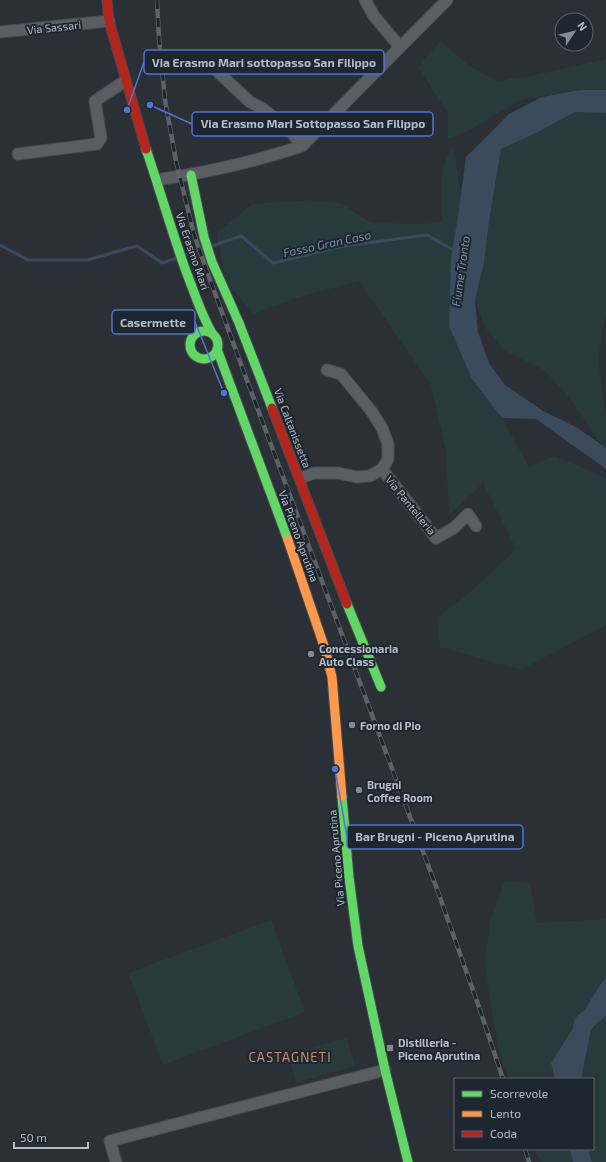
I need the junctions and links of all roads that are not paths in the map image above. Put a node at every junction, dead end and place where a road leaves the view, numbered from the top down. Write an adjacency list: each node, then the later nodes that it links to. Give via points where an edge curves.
1 (107, 0): 5 (main road, Via Erasmo Mari)
2 (364, 0): 7 (street)
3 (446, 0): 7 (street)
4 (118, 13): 13 (main road, Via Erasmo Mari, via 122,36)
5 (109, 21): 6 (street, Via Sassari); 9 (main road, Via Erasmo Mari)
6 (0, 32)
7 (400, 47): 10 (street)
8 (220, 73): 10 (street, via 250,102 290,130)
9 (125, 81): 11 (street, via 95,101 101,138 97,144); 14 (main road, Via Erasmo Mari)
10 (302, 146): 12 (street)
11 (18, 154)
12 (191, 174): 13 (street); 21 (main road, Via Caltanissetta, via 212,262)
13 (162, 179): 14 (main road, Via Erasmo Mari)
14 (162, 195): 15 (main road, Via Erasmo Mari)
15 (202, 315): 16 (main road, Via Erasmo Mari); 17 (main road, Via Erasmo Mari)
16 (201, 331): 17 (main road); 18 (main road, via 191,338 191,351 201,359)
17 (212, 334): 18 (main road, via 217,340)
18 (215, 353): 24 (main road, Via Piceno Aprutina, via 224,369 301,576 332,677 349,877 358,946)
19 (327, 370): 20 (street, Via Pantelleria, via 341,374 382,428 388,444 388,459)
20 (382, 469): 21 (street, Via Pantelleria, via 370,476 314,473); 22 (street, Via Pantelleria, via 436,538 454,528 468,514)
21 (300, 478): 23 (main road, Via Caltanissetta)
22 (476, 526)
23 (381, 687)
24 (385, 1070): 25 (street, via 110,1140); 26 (main road, Via Piceno Aprutina)
25 (116, 1162)
26 (408, 1162)

